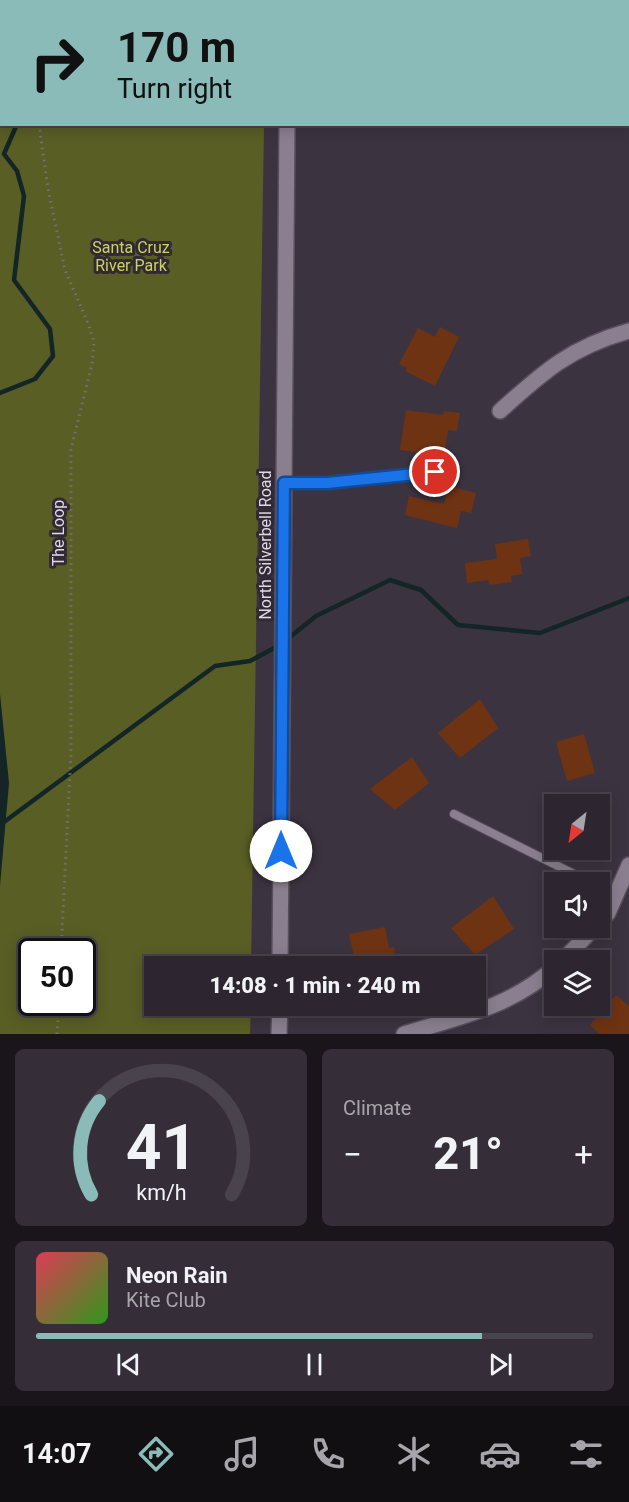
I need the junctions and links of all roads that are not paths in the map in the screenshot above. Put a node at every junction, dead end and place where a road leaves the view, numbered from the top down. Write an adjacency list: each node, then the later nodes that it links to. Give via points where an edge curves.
1 (287, 126): 5 (main road, North Silverbell Road)
2 (629, 331): 3 (main road, via 564,357)
3 (500, 411)
4 (435, 472): 5 (lane, via 327,483)
5 (284, 483): 14 (main road, North Silverbell Road)
6 (454, 814): 8 (lane)
7 (629, 865): 10 (main road)
8 (570, 872)
9 (610, 892): 10 (lane)
10 (616, 895): 11 (main road)
11 (610, 908)
12 (584, 938): 13 (main road)
13 (573, 950)
14 (280, 956)
15 (544, 977): 18 (main road, via 499,1005)
16 (280, 1016): 17 (main road)
17 (279, 1034)
18 (404, 1034)

